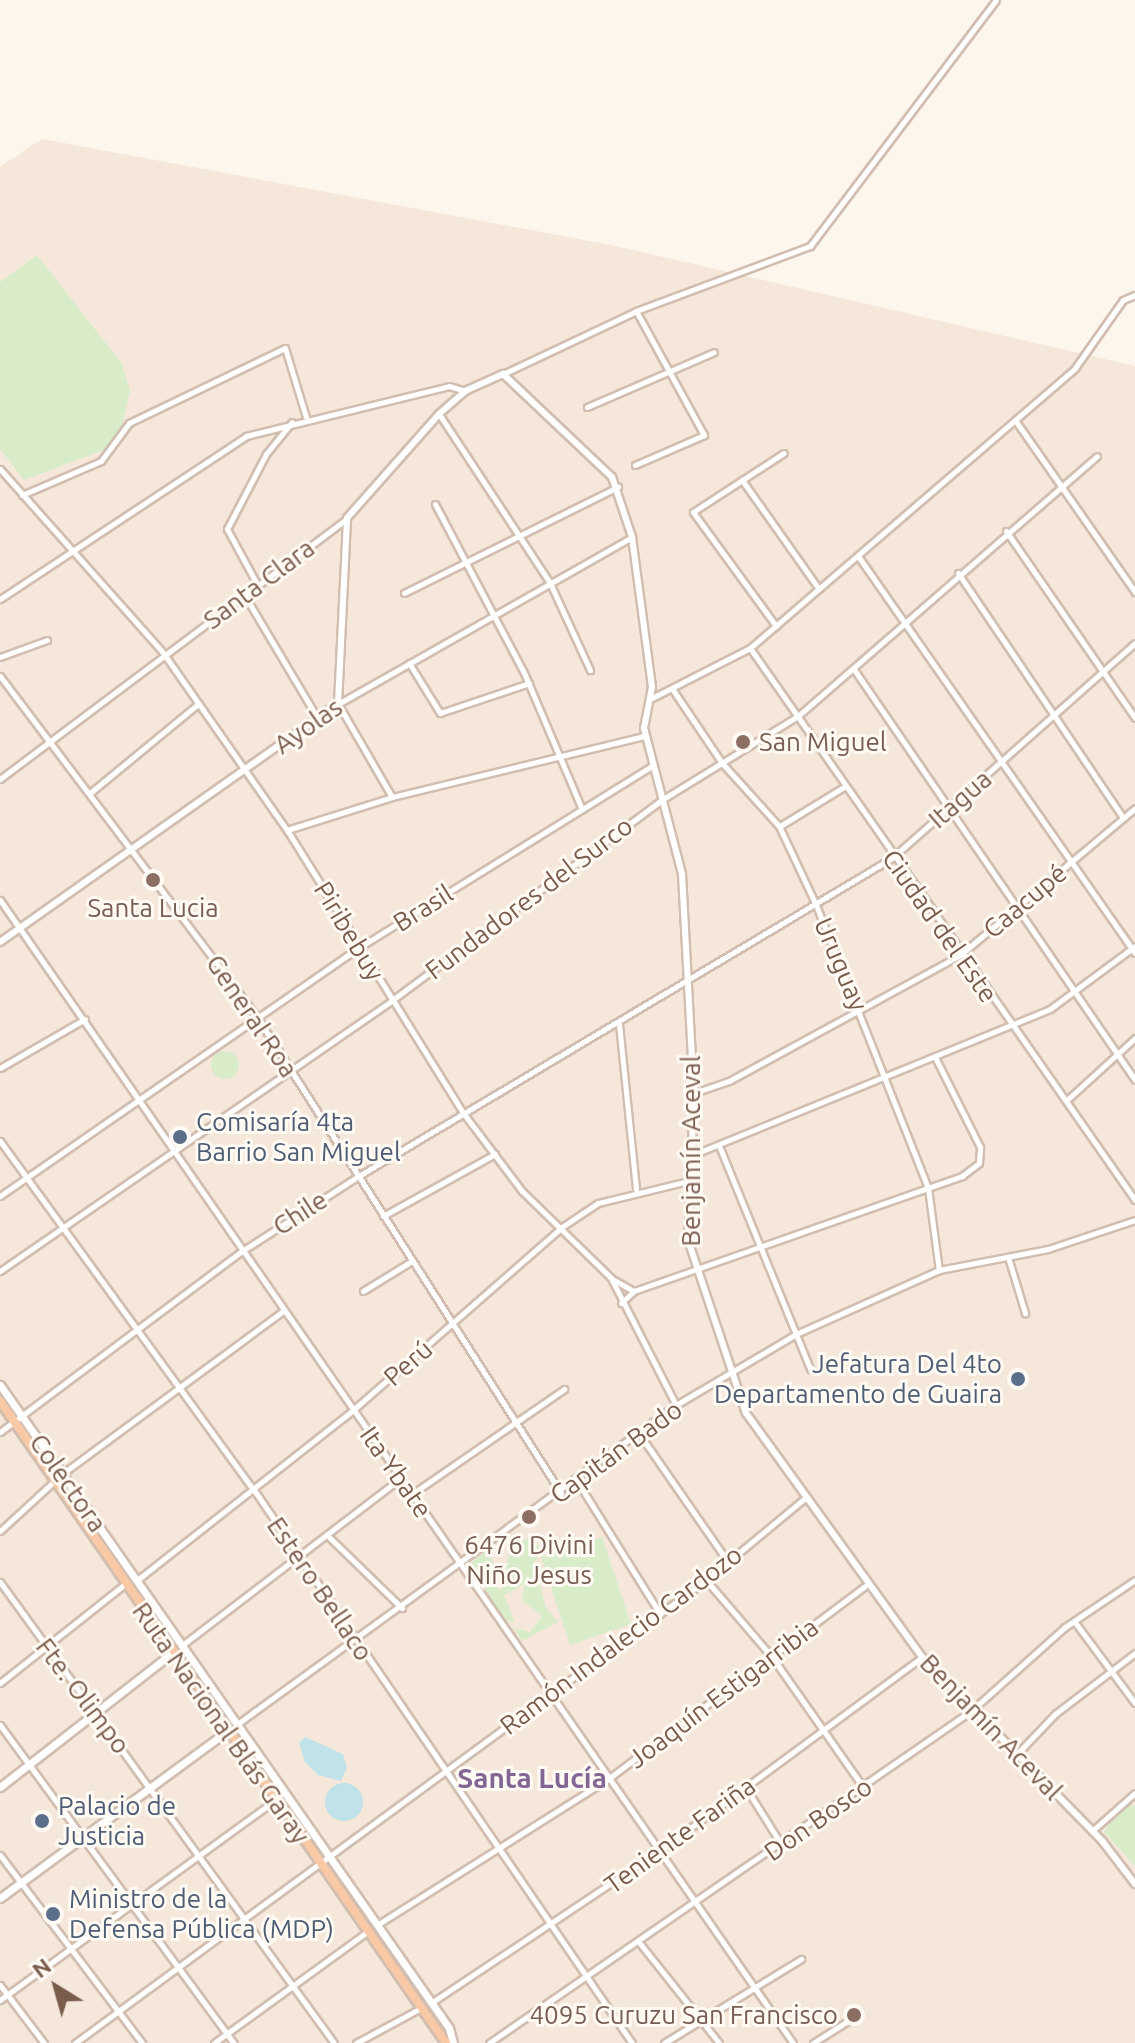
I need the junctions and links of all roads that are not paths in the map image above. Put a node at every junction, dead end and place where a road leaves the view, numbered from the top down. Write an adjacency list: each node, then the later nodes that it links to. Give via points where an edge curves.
1 (996, 0): 3 (street, via 810,246)
2 (1135, 295): 11 (street, via 1123,300 1075,368)
3 (636, 311): 5 (street); 6 (street)
4 (714, 352): 6 (street)
5 (503, 374): 7 (street, Santa Clara); 19 (street, Benjamín Aceval, via 589,452)
6 (667, 374): 8 (street); 15 (street, via 704,435)
7 (465, 391): 9 (street, Santa Clara); 10 (street, via 449,386)
8 (587, 407)
9 (439, 414): 22 (street, Santa Clara); 24 (street)
10 (306, 417): 12 (street); 20 (street, via 285,348 129,423 101,461)
11 (1015, 420): 18 (street); 27 (street)
12 (293, 421): 26 (street, via 220,450); 31 (street, via 228,520 229,537)
13 (784, 453): 17 (street)
14 (1097, 456): 18 (street)
15 (635, 465)
16 (0, 469): 20 (street, Piribebuy)
17 (742, 480): 32 (street); 39 (street, via 693,512)
18 (1062, 486): 23 (street); 33 (street)
19 (618, 487): 24 (street); 25 (street, Benjamín Aceval)
20 (21, 495): 26 (street, Piribebuy)
21 (435, 504): 28 (street)
22 (347, 518): 31 (street, Santa Clara); 54 (street)
23 (1006, 531): 29 (street, Fundadores del Surco); 48 (street)
24 (520, 535): 28 (street); 30 (street)
25 (632, 537): 30 (street, Ayolas); 52 (street, Benjamín Aceval, via 648,623)
26 (69, 550): 36 (street); 43 (street, Piribebuy)
27 (858, 556): 32 (street); 38 (street)
28 (466, 560): 34 (street); 37 (street)
29 (958, 573): 38 (street, Fundadores del Surco); 55 (street)
30 (550, 583): 37 (street, Ayolas); 47 (street)
31 (258, 586): 35 (street, Santa Clara)
32 (819, 589): 39 (street)
33 (1135, 592)
34 (404, 593)
35 (245, 596): 43 (street, Santa Clara); 58 (street)
36 (0, 599)
37 (494, 615): 45 (street, Ayolas); 50 (street)
38 (905, 623): 46 (street, Fundadores del Surco); 62 (street)
39 (776, 626): 42 (street)
40 (47, 640): 44 (street)
41 (1135, 643): 48 (street, Itagua)
42 (750, 648): 51 (street); 56 (street, Ciudad del Este)
43 (164, 654): 53 (street, Piribebuy); 60 (street, Santa Clara)
44 (0, 657)
45 (409, 663): 50 (street, via 440,713); 54 (street, Ayolas)
46 (853, 668): 56 (street, Fundadores del Surco); 73 (street)
47 (590, 670)
48 (1103, 671): 55 (street, Itagua); 57 (street)
49 (0, 676): 60 (street, General Roa)
50 (529, 683): 61 (street)
51 (673, 690): 52 (street); 63 (street, Uruguay)
52 (652, 698): 59 (street, Benjamín Aceval)
53 (199, 703): 65 (street, Piribebuy); 68 (street)
54 (338, 704): 58 (street, Ayolas); 69 (street)
55 (1055, 715): 62 (street, Itagua); 74 (street)
56 (796, 718): 63 (street, Fundadores del Surco); 67 (street, Ciudad del Este)
57 (1135, 718)
58 (318, 719): 65 (street, Ayolas)
59 (645, 736): 61 (street); 64 (street, Benjamín Aceval)
60 (52, 741): 66 (street, Santa Clara); 68 (street, General Roa)
61 (560, 756): 69 (street); 72 (street)
62 (1003, 760): 73 (street, Itagua); 79 (street)
63 (722, 763): 70 (street, Fundadores del Surco); 75 (street, Uruguay)
64 (653, 765): 70 (street, Benjamín Aceval); 72 (street, Brasil)
65 (245, 770): 76 (street, Piribebuy); 77 (street, Ayolas)
66 (0, 779)
67 (844, 787): 75 (street); 78 (street, Ciudad del Este)
68 (90, 793): 77 (street, General Roa)
69 (392, 797): 76 (street)
70 (663, 799): 88 (street, Benjamín Aceval, via 680,861); 90 (street, Fundadores del Surco)
71 (1135, 808): 74 (street, Caacupé)
72 (583, 810): 85 (street, Brasil)
73 (947, 810): 78 (street, Itagua); 82 (street)
74 (1123, 818): 79 (street, Caacupé)
75 (779, 826): 81 (street, Uruguay)
76 (287, 830): 85 (street, Piribebuy)
77 (132, 849): 83 (street, Ayolas); 92 (street, General Roa)
78 (892, 858): 81 (street, Itagua); 87 (street, Ciudad del Este)
79 (1072, 861): 82 (street, Caacupé); 86 (street)
80 (0, 900): 83 (street, Ita Ybate)
81 (816, 905): 88 (street, Itagua); 91 (street, Uruguay)
82 (1017, 907): 87 (street, Caacupé); 89 (street)
83 (19, 928): 84 (street, Ayolas); 93 (street, Ita Ybate)
84 (0, 942)
85 (360, 947): 90 (street, Piribebuy); 92 (street, Brasil)
86 (1134, 949): 89 (street)
87 (960, 955): 91 (street, Caacupé); 95 (street, Ciudad del Este)
88 (688, 984): 94 (street, Chile); 103 (street, Benjamín Aceval)
89 (1075, 992): 95 (street); 97 (street)
90 (391, 1001): 100 (street, Fundadores del Surco); 106 (street, Piribebuy)
91 (860, 1009): 101 (street, Uruguay); 103 (street, Caacupé)
92 (257, 1017): 100 (street, General Roa); 104 (street, Brasil)
93 (85, 1019): 99 (street); 104 (street, Ita Ybate)
94 (619, 1024): 106 (street, Chile); 116 (street)
95 (1015, 1025): 98 (street); 105 (street, Ciudad del Este)
96 (1135, 1038): 97 (street)
97 (1117, 1053): 102 (street); 105 (street)
98 (935, 1057): 101 (street); 115 (street, via 980,1147 979,1163)
99 (0, 1068)
100 (288, 1070): 109 (street, Fundadores del Surco); 112 (street, General Roa)
101 (888, 1078): 108 (street); 115 (street, Uruguay)
102 (1135, 1080)
103 (694, 1093): 111 (street, Benjamín Aceval)
104 (141, 1097): 109 (street, Ita Ybate); 113 (street, Brasil)
105 (1068, 1099): 118 (street, Ciudad del Este)
106 (464, 1114): 110 (street, Piribebuy); 112 (street, Chile)
107 (0, 1141): 113 (street, Estero Bellaco)
108 (720, 1148): 111 (street); 123 (street)
109 (175, 1149): 122 (street, Fundadores del Surco); 124 (street, Ita Ybate)
110 (495, 1154): 119 (street); 121 (street, Piribebuy)
111 (689, 1156): 114 (street, Benjamín Aceval)
112 (357, 1177): 119 (street, General Roa); 124 (street, Chile)
113 (26, 1178): 117 (street, Brasil); 122 (street, Estero Bellaco)
114 (688, 1181): 116 (street, Perú); 129 (street, Benjamín Aceval)
115 (928, 1188): 123 (street); 127 (street, Uruguay)
116 (636, 1189): 121 (street, Perú, via 598,1203)
117 (0, 1196)
118 (1135, 1200)
119 (383, 1216): 126 (street, General Roa)
120 (1135, 1220): 125 (street, Capitán Bado)
121 (562, 1227): 130 (street, Piribebuy); 136 (street, Perú)
122 (63, 1228): 128 (street, Fundadores del Surco); 137 (street, Estero Bellaco)
123 (761, 1248): 129 (street); 138 (street)
124 (242, 1251): 134 (street, Ita Ybate); 137 (street, Chile)
125 (1008, 1257): 127 (street, Capitán Bado); 135 (street)
126 (412, 1261): 131 (street); 136 (street, General Roa)
127 (939, 1270): 138 (street, Capitán Bado)
128 (0, 1271)
129 (694, 1272): 132 (street); 140 (street, Benjamín Aceval)
130 (611, 1278): 132 (street); 133 (street, Piribebuy)
131 (363, 1291)
132 (634, 1291): 133 (street)
133 (621, 1303): 145 (street, Piribebuy)
134 (282, 1312): 142 (street); 146 (street, Ita Ybate)
135 (1025, 1313)
136 (453, 1324): 146 (street, Perú); 148 (street, General Roa)
137 (132, 1331): 142 (street, Estero Bellaco); 147 (street, Chile)
138 (796, 1334): 139 (street); 140 (street, Capitán Bado)
139 (810, 1369)
140 (732, 1374): 145 (street, Capitán Bado); 157 (street, Benjamín Aceval, via 760,1439)
141 (0, 1385): 147 (main road, Colectora)
142 (177, 1387): 151 (street); 154 (street, Estero Bellaco)
143 (564, 1389): 148 (street)
144 (0, 1401): 147 (highway, Ruta Nacional Blás Garay)
145 (676, 1405): 150 (street, Capitán Bado)
146 (353, 1410): 152 (street, Ita Ybate); 154 (street, Perú)
147 (17, 1418): 149 (street, Chile); 151 (highway, Ruta Nacional Blás Garay)
148 (514, 1421): 155 (street, General Roa); 156 (street)
149 (0, 1432)
150 (640, 1435): 153 (street, Capitán Bado); 161 (street)
151 (61, 1477): 158 (street); 165 (main road, Colectora); 167 (highway, Ruta Nacional Blás Garay)
152 (401, 1478): 156 (street, Ita Ybate); 159 (street)
153 (577, 1481): 155 (street, Capitán Bado); 170 (street)
154 (254, 1490): 160 (street, Estero Bellaco); 165 (street, Perú)
155 (561, 1493): 162 (street, Capitán Bado)
156 (412, 1494): 162 (street, Ita Ybate)
157 (805, 1498): 161 (street, Ramón Indalecio Cardozo); 168 (street, Benjamín Aceval)
158 (0, 1531)
159 (329, 1537): 160 (street); 169 (street)
160 (298, 1560): 172 (street, Estero Bellaco); 174 (street)
161 (728, 1562): 163 (street, Ramón Indalecio Cardozo)
162 (460, 1567): 169 (street, Capitán Bado); 180 (street, Ita Ybate)
163 (706, 1580): 170 (street, Ramón Indalecio Cardozo); 176 (street)
164 (1135, 1580): 171 (street, Don Bosco)
165 (135, 1581): 174 (main road, Colectora)
166 (0, 1582): 173 (street, Fte. Olimpo)
167 (125, 1584): 173 (street); 174 (highway, Ruta Nacional Blás Garay)
168 (865, 1586): 176 (street, Joaquín Estigarribia); 177 (street, Benjamín Aceval)
169 (402, 1608): 172 (street, Capitán Bado)
170 (660, 1614): 180 (street, Ramón Indalecio Cardozo)
171 (1074, 1621): 178 (street); 182 (street, Don Bosco)
172 (355, 1643): 185 (street, Capitán Bado); 189 (street, Estero Bellaco)
173 (46, 1647): 179 (street); 183 (street, Fte. Olimpo)
174 (176, 1650): 183 (main road); 185 (highway, Ruta Nacional Blás Garay)
175 (1135, 1653): 178 (street)
176 (772, 1657): 186 (street); 190 (street, Joaquín Estigarribia)
177 (922, 1657): 182 (street, Benjamín Aceval); 186 (street, Teniente Fariña)
178 (1113, 1668): 181 (street); 187 (street)
179 (0, 1683)
180 (550, 1695): 189 (street, Ramón Indalecio Cardozo); 190 (street, Ita Ybate)
181 (1135, 1703)
182 (971, 1711): 187 (street, Benjamín Aceval); 192 (street, Don Bosco)
183 (96, 1713): 188 (main road); 194 (street, Fte. Olimpo)
184 (0, 1725): 188 (street)
185 (231, 1728): 194 (main road); 196 (highway, Ruta Nacional Blás Garay); 204 (main road)
186 (823, 1729): 192 (street); 193 (street, Teniente Fariña)
187 (1015, 1755): 197 (street, Benjamín Aceval)
188 (30, 1765): 191 (main road); 198 (street)
189 (444, 1772): 200 (street, Estero Bellaco); 204 (street, Ramón Indalecio Cardozo)
190 (608, 1779): 200 (street, Joaquín Estigarribia); 201 (street, Ita Ybate)
191 (0, 1787)
192 (863, 1787): 199 (street, Don Bosco)
193 (746, 1788): 199 (street); 201 (street, Teniente Fariña)
194 (152, 1789): 198 (main road); 202 (street, Fte. Olimpo)
195 (1135, 1793): 197 (street)
196 (275, 1800): 202 (street); 204 (highway, Ruta Nacional Blás Garay)
197 (1092, 1831): 206 (street, Benjamín Aceval)
198 (84, 1838): 205 (main road); 208 (street)
199 (781, 1844): 209 (street, Don Bosco)
200 (496, 1851): 211 (street, Joaquín Estigarribia); 212 (street, Estero Bellaco)
201 (659, 1851): 209 (street, Ita Ybate); 212 (street, Teniente Fariña)
202 (200, 1854): 208 (street); 210 (street, Fte. Olimpo)
203 (0, 1855): 205 (street)
204 (322, 1861): 210 (street, Ramón Indalecio Cardozo); 211 (main road); 213 (highway, Ruta Nacional Blás Garay)
205 (21, 1883): 207 (main road); 215 (street)
206 (1135, 1884)
207 (0, 1898)
208 (132, 1903): 215 (street); 217 (street)
209 (696, 1904): 214 (street, Don Bosco); 221 (street, Ita Ybate)
210 (247, 1918): 217 (street, Ramón Indalecio Cardozo); 219 (street, Fte. Olimpo)
211 (375, 1926): 224 (main road)
212 (549, 1926): 218 (street, Estero Bellaco); 224 (street, Teniente Fariña)
213 (367, 1932): 219 (street); 225 (highway, Ruta Nacional Blás Garay)
214 (638, 1941): 218 (street, Don Bosco); 227 (street)
215 (71, 1948): 222 (street); 226 (street)
216 (801, 1959): 221 (street)
217 (181, 1968): 226 (street, Ramón Indalecio Cardozo); 229 (street)
218 (586, 1977): 239 (street, Don Bosco); 240 (street, Estero Bellaco)
219 (294, 1984): 229 (street); 235 (street, Fte. Olimpo)
220 (0, 1985): 222 (street)
221 (754, 1988): 227 (street); 243 (street, Ita Ybate)
222 (7, 1995): 223 (street); 230 (street)
223 (0, 2000)
224 (431, 2003): 238 (main road)
225 (421, 2008): 236 (street); 237 (highway, Ruta Nacional Blás Garay)
226 (118, 2012): 231 (street, Ramón Indalecio Cardozo); 232 (street)
227 (702, 2020): 241 (street); 242 (street)
228 (848, 2021): 244 (street)
229 (228, 2033): 233 (street); 234 (street)
230 (44, 2043)
231 (75, 2043)
232 (142, 2043)
233 (214, 2043)
234 (234, 2043)
235 (334, 2043)
236 (356, 2043)
237 (446, 2043)
238 (453, 2043)
239 (489, 2043)
240 (632, 2043)
241 (664, 2043)
242 (719, 2043)
243 (793, 2043)
244 (813, 2043)

